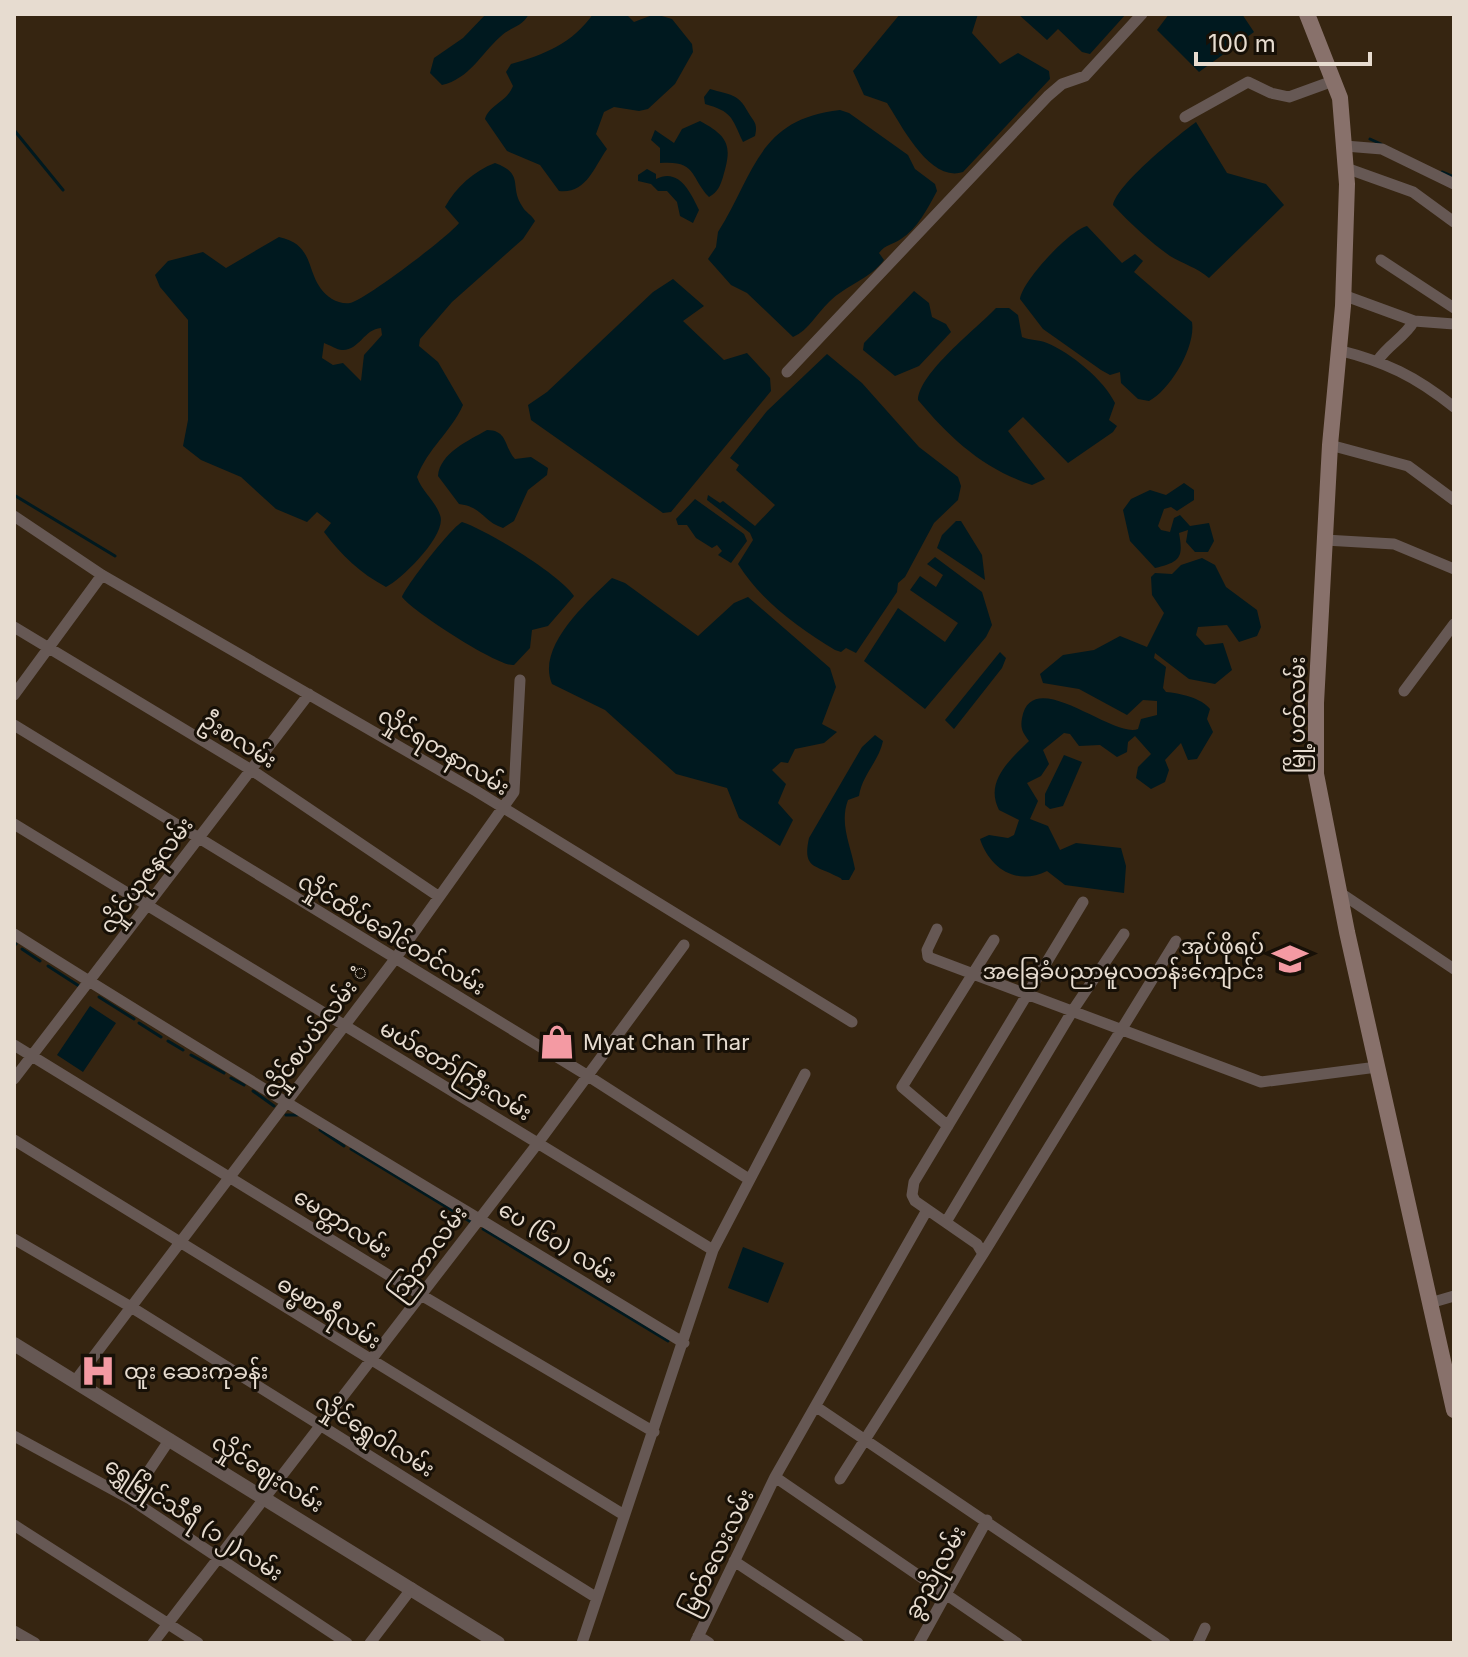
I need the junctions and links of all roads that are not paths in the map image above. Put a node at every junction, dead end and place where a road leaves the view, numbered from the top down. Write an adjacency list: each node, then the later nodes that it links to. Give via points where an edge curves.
1 (1142, 14): 16 (street, via 1085,76 1048,96)
2 (1307, 14): 3 (main road, မြို့ပတ်လမ်း)
3 (1333, 81): 4 (street, via 1289,97 1248,82); 5 (main road, မြို့ပတ်လမ်း)
4 (1185, 117)
5 (1345, 146): 6 (main road, မြို့ပတ်လမ်း); 7 (street, via 1382,149)
6 (1346, 168): 8 (street, via 1413,192); 10 (main road, မြို့ပတ်လမ်း)
7 (1454, 184)
8 (1454, 222)
9 (1381, 260): 11 (street)
10 (1343, 295): 12 (street); 14 (main road, မြို့ပတ်လမ်း)
11 (1454, 308)
12 (1414, 321): 13 (street); 15 (street)
13 (1454, 324)
14 (1338, 350): 15 (street); 18 (main road, မြို့ပတ်လမ်း)
15 (1378, 360): 17 (street, via 1427,385)
16 (787, 372)
17 (1454, 407)
18 (1330, 445): 19 (street, via 1408,466); 21 (main road, မြို့ပတ်လမ်း)
19 (1454, 500)
20 (14, 516): 23 (street, လှိုင်ရတနာလမ်း)
21 (1325, 540): 22 (street, via 1394,544); 36 (main road, မြို့ပတ်လမ်း, via 1316,774)
22 (1454, 569)
23 (102, 575): 26 (street); 29 (street, လှိုင်ရတနာလမ်း)
24 (1454, 624): 28 (street)
25 (14, 627): 26 (street, ဦးစလမ်း)
26 (48, 647): 30 (street); 32 (street, ဦးစလမ်း)
27 (520, 680): 33 (street, လှိုင်စပယ်လမ်း ံ, via 514,792)
28 (1404, 691)
29 (309, 694): 32 (street, လှိုင်ယုဇနလမ်း); 33 (street, လှိုင်ရတနာလမ်း)
30 (14, 695)
31 (14, 725): 35 (street, လှိုင်ထိပ်ခေါင်တင်လမ်း)
32 (253, 771): 35 (street, လှိုင်ယုဇနလမ်း); 37 (street, ဦးစလမ်း)
33 (503, 809): 37 (street, လှိုင်စပယ်လမ်း ံ); 52 (street, လှိုင်ရတနာလမ်း)
34 (14, 824): 39 (street, မယ်တော်ကြီးလမ်း)
35 (198, 838): 39 (street, လှိုင်ယုဇနလမ်း); 46 (street, လှိုင်ထိပ်ခေါင်တင်လမ်း)
36 (1339, 892): 47 (street); 57 (main road, မြို့ပတ်လမ်း)
37 (438, 896): 46 (street, လှိုင်စပယ်လမ်း ံ)
38 (1083, 902): 50 (street)
39 (147, 907): 49 (street, လှိုင်ယုဇနလမ်း); 53 (street, မယ်တော်ကြီးလမ်း)
40 (937, 929): 48 (street, via 928,957)
41 (14, 934): 49 (street)
42 (1124, 934): 51 (street)
43 (994, 940): 48 (street)
44 (1176, 941): 54 (street)
45 (684, 945): 58 (street, သြဘာလမ်း)
46 (395, 959): 53 (street, လှိုင်စပယ်လမ်း ံ); 58 (street, လှိုင်ထိပ်ခေါင်တင်လမ်း)
47 (1454, 969)
48 (972, 976): 50 (street); 62 (street, via 902,1087)
49 (88, 981): 56 (street, လှိုင်ယုဇနလမ်း); 61 (street)
50 (1028, 993): 51 (street); 62 (street)
51 (1073, 1010): 54 (street); 69 (street)
52 (852, 1022)
53 (344, 1025): 61 (street, လှိုင်စပယ်လမ်း ံ); 64 (street, မယ်တော်ကြီးလမ်း)
54 (1122, 1028): 57 (street, via 1261,1082); 73 (street)
55 (14, 1045): 56 (street, မေတ္တာလမ်း)
56 (31, 1056): 60 (street, လှိုင်ယုဇနလမ်း); 65 (street, မေတ္တာလမ်း)
57 (1377, 1067): 76 (main road, မြို့ပတ်လမ်း)
58 (585, 1074): 64 (street, သြဘာလမ်း); 66 (street, လှိုင်ထိပ်ခေါင်တင်လမ်း)
59 (805, 1074): 66 (street)
60 (14, 1079)
61 (288, 1100): 65 (street, လှိုင်စပယ်လမ်း ံ); 68 (street, ပေ (၆၀) လမ်း)
62 (948, 1126): 67 (street, via 914,1182 912,1195)
63 (14, 1140): 71 (street, ဓမ္မစာရီလမ်း)
64 (538, 1143): 68 (street, သြဘာလမ်း); 72 (street, မယ်တော်ကြီးလမ်း)
65 (229, 1176): 71 (street, လှိုင်စပယ်လမ်း ံ); 74 (street, မေတ္တာလမ်း)
66 (747, 1178): 72 (street)
67 (927, 1210): 69 (street); 82 (street, မြတ်လေးလမ်း)
68 (481, 1217): 74 (street, သြဘာလမ်း); 78 (street, ပေ (၆၀) လမ်း)
69 (946, 1222): 73 (street)
70 (14, 1239): 77 (street, လှိုင်ရွှေဝါလမ်း)
71 (177, 1242): 77 (street, လှိုင်စပယ်လမ်း ံ); 80 (street, ဓမ္မစာရီလမ်း)
72 (713, 1250): 78 (street)
73 (983, 1254): 88 (street)
74 (421, 1295): 80 (street, သြဘာလမ်း); 85 (street, မေတ္တာလမ်း)
75 (1454, 1296): 76 (street)
76 (1430, 1303): 83 (main road, မြို့ပတ်လမ်း)
77 (131, 1307): 81 (street, လှိုင်စပယ်လမ်း ံ); 84 (street, လှိုင်ရွှေဝါလမ်း)
78 (684, 1343): 85 (street)
79 (14, 1344): 81 (street, လှိုင်ဈေးလမ်း)
80 (371, 1361): 84 (street, သြဘာလမ်း); 93 (street, ဓမ္မစာရီလမ်း)
81 (75, 1381): 87 (street, လှိုင်ဈေးလမ်း)
82 (818, 1408): 88 (street); 89 (street, မြတ်လေးလမ်း)
83 (1454, 1410)
84 (321, 1426): 91 (street, သြဘာလမ်း); 100 (street, လှိုင်ရွှေဝါလမ်း)
85 (654, 1432): 93 (street)
86 (14, 1436): 92 (street, ရွှေမြိုင်သီရီ (၁၂)လမ်း)
87 (170, 1439): 91 (street, လှိုင်ဈေးလမ်း); 92 (street)
88 (866, 1441): 90 (street); 94 (street)
89 (775, 1477): 97 (street, မြတ်လေးလမ်း); 99 (street)
90 (840, 1479)
91 (265, 1497): 96 (street, သြဘာလမ်း); 98 (street, လှိုင်ဈေးလမ်း)
92 (130, 1499): 96 (street, ရွှေမြိုင်သီရီ (၁၂)လမ်း)
93 (624, 1515): 100 (street)
94 (987, 1520): 99 (street, ခွာညိုလမ်း); 116 (street)
95 (14, 1525): 101 (street)
96 (217, 1555): 101 (street, သြဘာလမ်း); 108 (street, ရွှေမြိုင်သီရီ (၁၂)လမ်း)
97 (734, 1561): 104 (street, မြတ်လေးလမ်း); 113 (street)
98 (412, 1588): 109 (street); 110 (street, လှိုင်ဈေးလမ်း)
99 (943, 1594): 114 (street, ခွာညိုလမ်း); 115 (street)
100 (597, 1598): 111 (street)
101 (167, 1624): 106 (street, သြဘာလမ်း); 107 (street)
102 (1205, 1628): 117 (street)
103 (14, 1631): 105 (street)
104 (696, 1639): 112 (street)
105 (35, 1643)
106 (153, 1643)
107 (198, 1643)
108 (347, 1643)
109 (370, 1643)
110 (498, 1643)
111 (582, 1643)
112 (709, 1643)
113 (858, 1643)
114 (919, 1643)
115 (1017, 1643)
116 (1165, 1643)
117 (1198, 1643)

